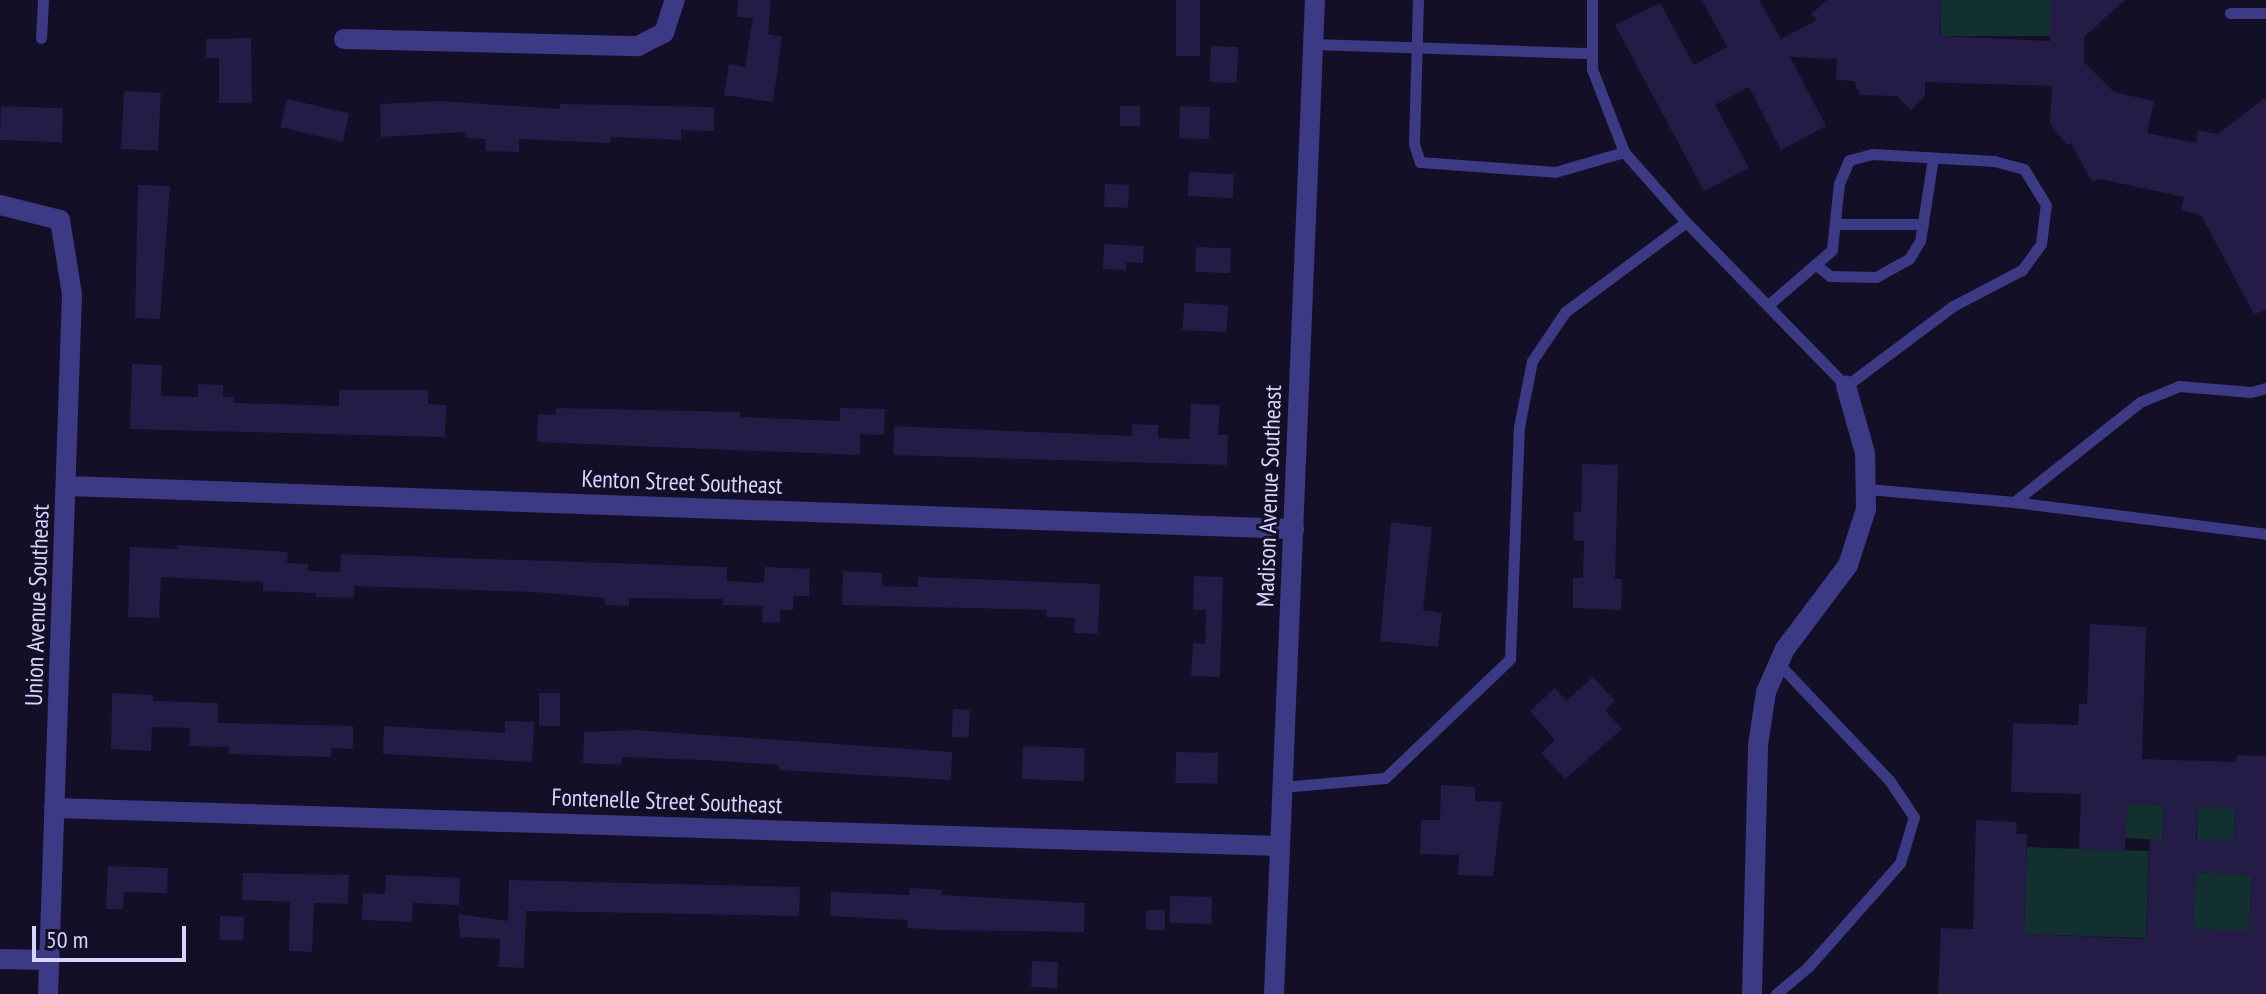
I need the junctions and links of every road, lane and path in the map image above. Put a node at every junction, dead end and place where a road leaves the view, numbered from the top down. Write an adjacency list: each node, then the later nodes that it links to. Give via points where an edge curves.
1 (43, 0): 8 (lane)
2 (675, 0): 9 (street, via 664,33 638,46)
3 (1315, 0): 10 (street, Madison Avenue Southeast)
4 (1418, 0): 11 (lane)
5 (1592, 0): 12 (lane)
6 (2230, 13): 7 (lane)
7 (2266, 13)
8 (41, 38)
9 (344, 39)
10 (1313, 44): 11 (lane); 26 (street, Madison Avenue Southeast)
11 (1417, 48): 12 (lane); 13 (lane, via 1414,144 1425,165 1565,171)
12 (1591, 53): 13 (lane, via 1595,82)
13 (1624, 152): 16 (lane)
14 (1933, 158): 17 (lane, via 1872,154 1849,160 1839,183); 18 (lane); 21 (lane, via 1994,161 2024,169 2046,205 2041,244 2022,270 1953,306)
15 (0, 205): 23 (street, Union Avenue Southeast, via 60,220 72,294)
16 (1686, 222): 20 (lane); 29 (lane, via 1565,312 1532,361 1519,427 1510,659 1385,778)
17 (1839, 224): 18 (lane); 19 (lane, via 1832,250)
18 (1923, 224): 19 (lane, via 1909,259 1891,272 1830,276)
19 (1816, 265): 20 (lane)
20 (1768, 305): 21 (lane)
21 (1846, 386): 24 (street, via 1861,433)
22 (2266, 388): 25 (lane, via 2251,392 2179,386 2140,402)
23 (68, 486): 26 (street, Kenton Street Southeast); 30 (street, Union Avenue Southeast)
24 (1868, 489): 25 (lane); 28 (street, via 1862,529 1848,565)
25 (2014, 502): 27 (lane)
26 (1294, 529): 29 (street, Madison Avenue Southeast)
27 (2266, 534)
28 (1777, 663): 36 (street, via 1759,729); 37 (lane, via 1889,780 1914,817 1900,863 1808,967)
29 (1282, 787): 31 (street, Madison Avenue Southeast)
30 (54, 808): 31 (street, Fontenelle Street Southeast); 33 (street, Union Avenue Southeast)
31 (1279, 846): 35 (street, Madison Avenue Southeast)
32 (0, 959): 33 (street)
33 (49, 960): 34 (street, Union Avenue Southeast)
34 (48, 994)
35 (1274, 994)
36 (1752, 994)
37 (1776, 994)

